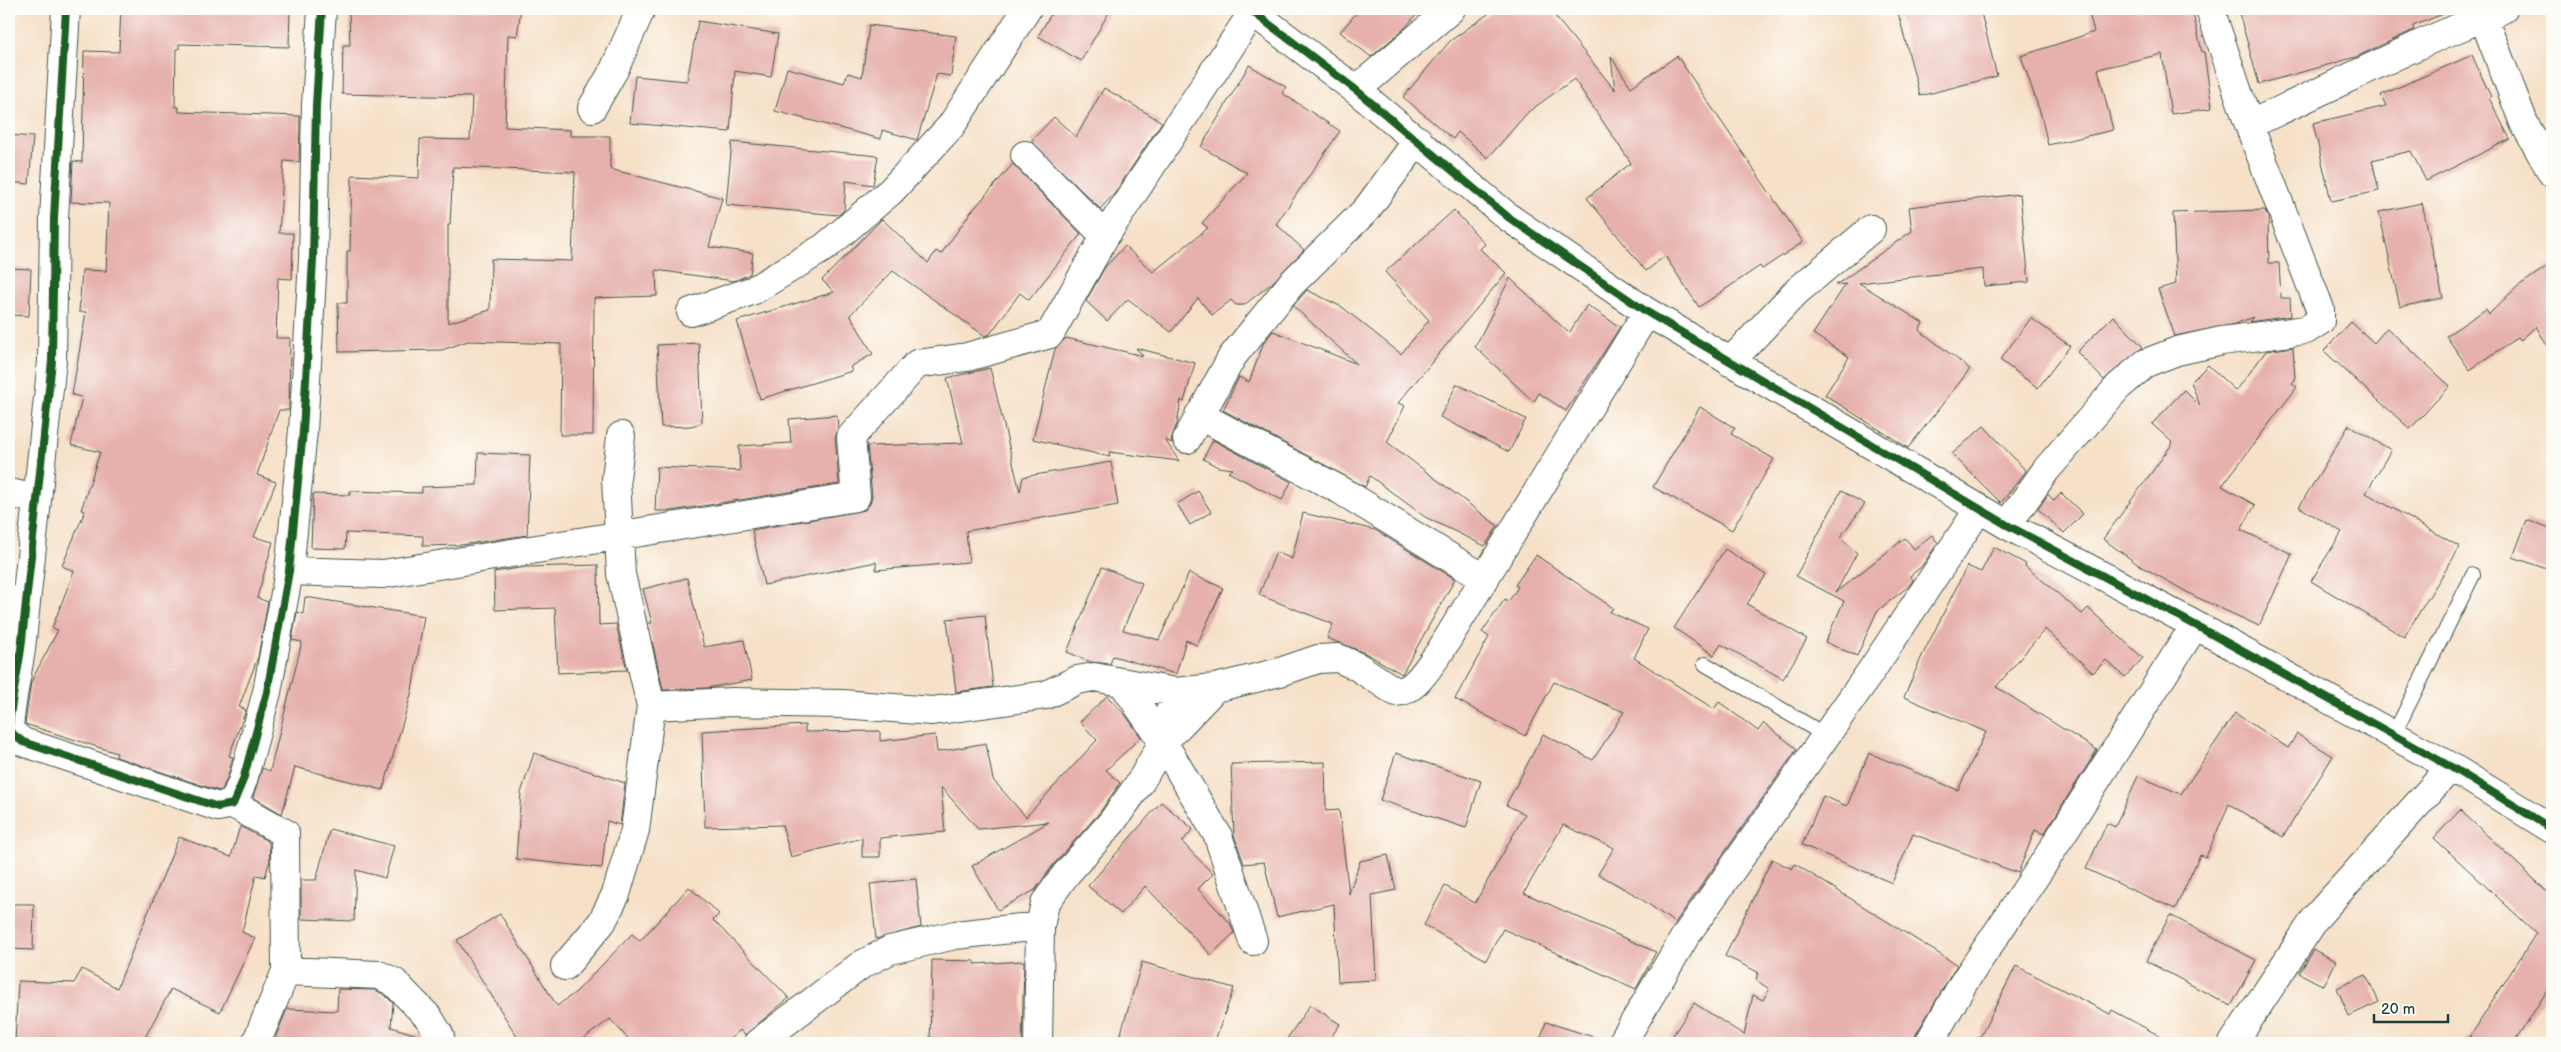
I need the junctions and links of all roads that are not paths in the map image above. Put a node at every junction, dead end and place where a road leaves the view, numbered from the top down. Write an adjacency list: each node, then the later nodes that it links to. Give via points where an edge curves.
1 (66, 9): 24 (street, via 54,218 52,361)
2 (322, 9): 28 (street, via 316,105 313,260 303,430)
3 (641, 9): 10 (street, via 614,70)
4 (1027, 9): 17 (street, via 951,126 891,191 825,246 754,290)
5 (1451, 9): 9 (street)
6 (2210, 9): 11 (street)
7 (1251, 10): 9 (street); 16 (street)
8 (2489, 12): 11 (street); 14 (street, via 2524,123)
9 (1356, 90): 12 (street)
10 (592, 108)
11 (2249, 125): 26 (street, via 2320,309 2320,321 2306,330 2222,341 2176,351 2146,364 2118,387 2046,470)
12 (1418, 140): 18 (street, via 1508,217); 20 (street, via 1366,210 1291,284 1232,357)
13 (1025, 155): 16 (street)
14 (2552, 173)
15 (1871, 229): 19 (street, via 1796,292)
16 (1105, 236): 27 (street, via 1050,334 967,357 917,364 851,437 856,497)
17 (691, 312)
18 (1647, 312): 19 (street); 30 (street)
19 (1730, 362): 25 (street)
20 (1200, 415): 22 (street); 30 (street, via 1342,491)
21 (621, 436): 27 (street, via 616,479)
22 (1187, 439)
23 (9, 493): 24 (street)
24 (37, 499): 41 (street, via 9,731 22,742 119,775 218,807)
25 (1980, 509): 26 (street); 37 (street)
26 (2006, 525): 31 (street)
27 (619, 535): 28 (street, via 383,574); 36 (street, via 621,574)
28 (289, 571): 41 (street, via 267,692 243,780)
29 (2473, 575): 38 (lane)
30 (1485, 579): 34 (street, via 1439,653 1410,688 1401,692 1338,658 1318,659)
31 (2194, 625): 38 (street); 52 (street, via 2038,872 1964,982)
32 (1705, 664): 37 (lane)
33 (1122, 682): 35 (street); 36 (street, via 1094,677 1077,680 1046,695 932,710 741,702); 39 (street)
34 (1216, 688): 35 (street); 39 (street)
35 (1175, 692): 39 (street)
36 (651, 706): 45 (street, via 635,830 616,894 602,922)
37 (1825, 735): 51 (street, via 1686,935)
38 (2393, 736): 40 (street)
39 (1163, 742): 43 (street, via 1112,822 1045,903); 44 (street, via 1218,836)
40 (2451, 767): 42 (street); 53 (street, via 2317,916)
41 (233, 804): 46 (street, via 285,833)
42 (2552, 829)
43 (1040, 926): 49 (street, via 955,935 890,950 861,965); 50 (street)
44 (1253, 941)
45 (565, 966)
46 (286, 971): 47 (street); 48 (street, via 379,975 394,982 429,1018 440,1036)
47 (256, 1043)
48 (440, 1043)
49 (758, 1043)
50 (1038, 1043)
51 (1622, 1043)
52 (1929, 1043)
53 (2233, 1043)

